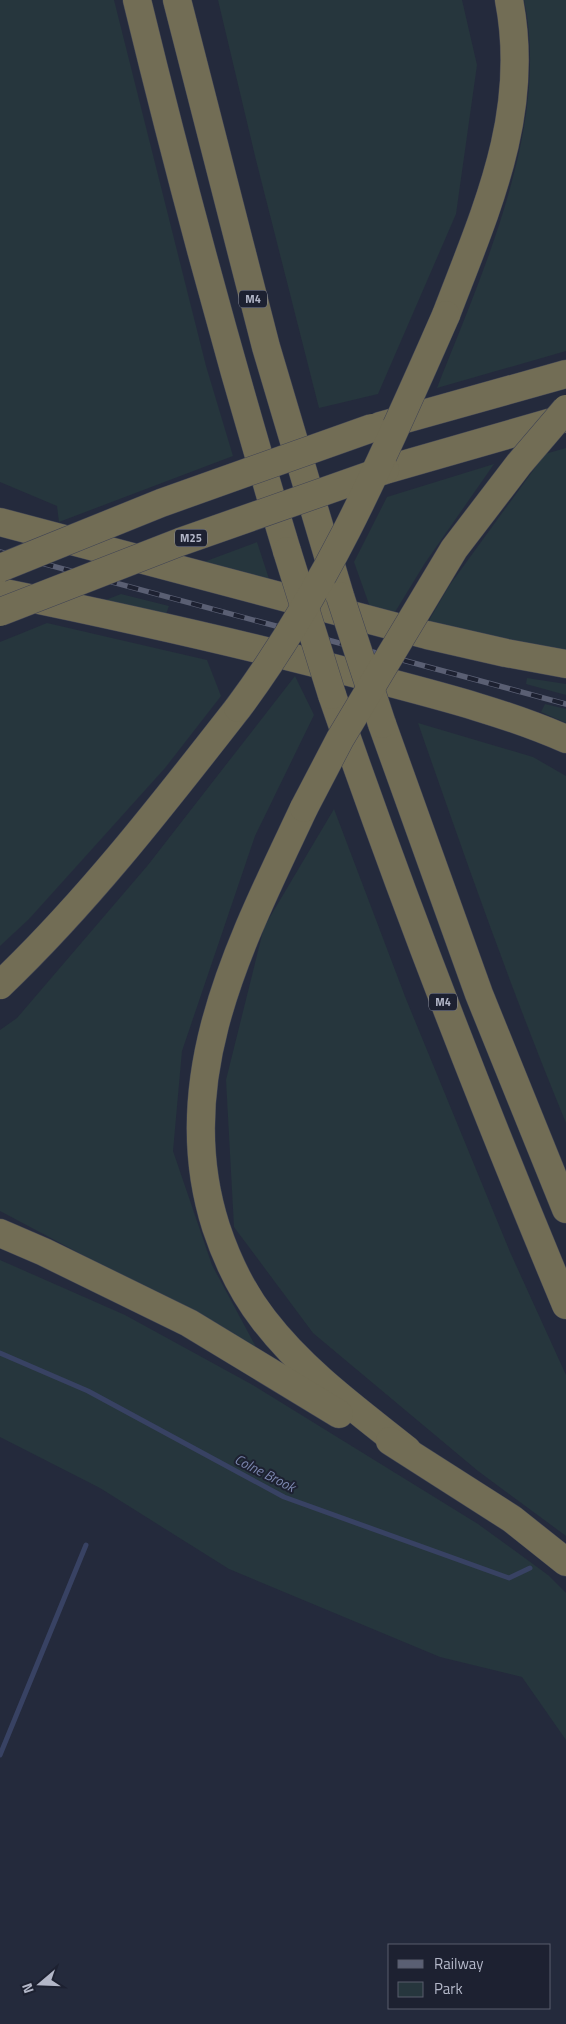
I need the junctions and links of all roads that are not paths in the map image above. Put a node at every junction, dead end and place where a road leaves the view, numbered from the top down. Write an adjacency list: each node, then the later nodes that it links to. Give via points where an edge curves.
1 (137, 0): 16 (highway, M4, bridge, via 248,424 332,695 415,929 495,1135)
2 (177, 0): 14 (highway, M4, bridge, via 256,313 340,596 382,724 479,994)
3 (509, 0): 13 (highway, bridge, via 515,56 514,94 495,181 446,314 380,466 332,561 267,670 238,708 111,866 52,933)
4 (566, 374): 8 (highway, bridge, via 372,428 161,503)
5 (566, 409): 17 (highway, bridge, via 454,549 340,738 250,921 213,1027 205,1065 201,1101 205,1183 211,1212 240,1284 264,1320 295,1356 322,1382)
6 (566, 418): 10 (highway, M25, bridge, via 385,470 199,535)
7 (0, 522): 11 (highway, via 427,635)
8 (0, 568)
9 (0, 592): 12 (highway, via 261,648 427,692 518,720)
10 (0, 612)
11 (566, 664)
12 (566, 739)
13 (0, 985)
14 (566, 1209)
15 (0, 1233): 17 (highway, via 189,1323 331,1409)
16 (566, 1305)
17 (407, 1450): 18 (highway, via 512,1519)
18 (566, 1562)

